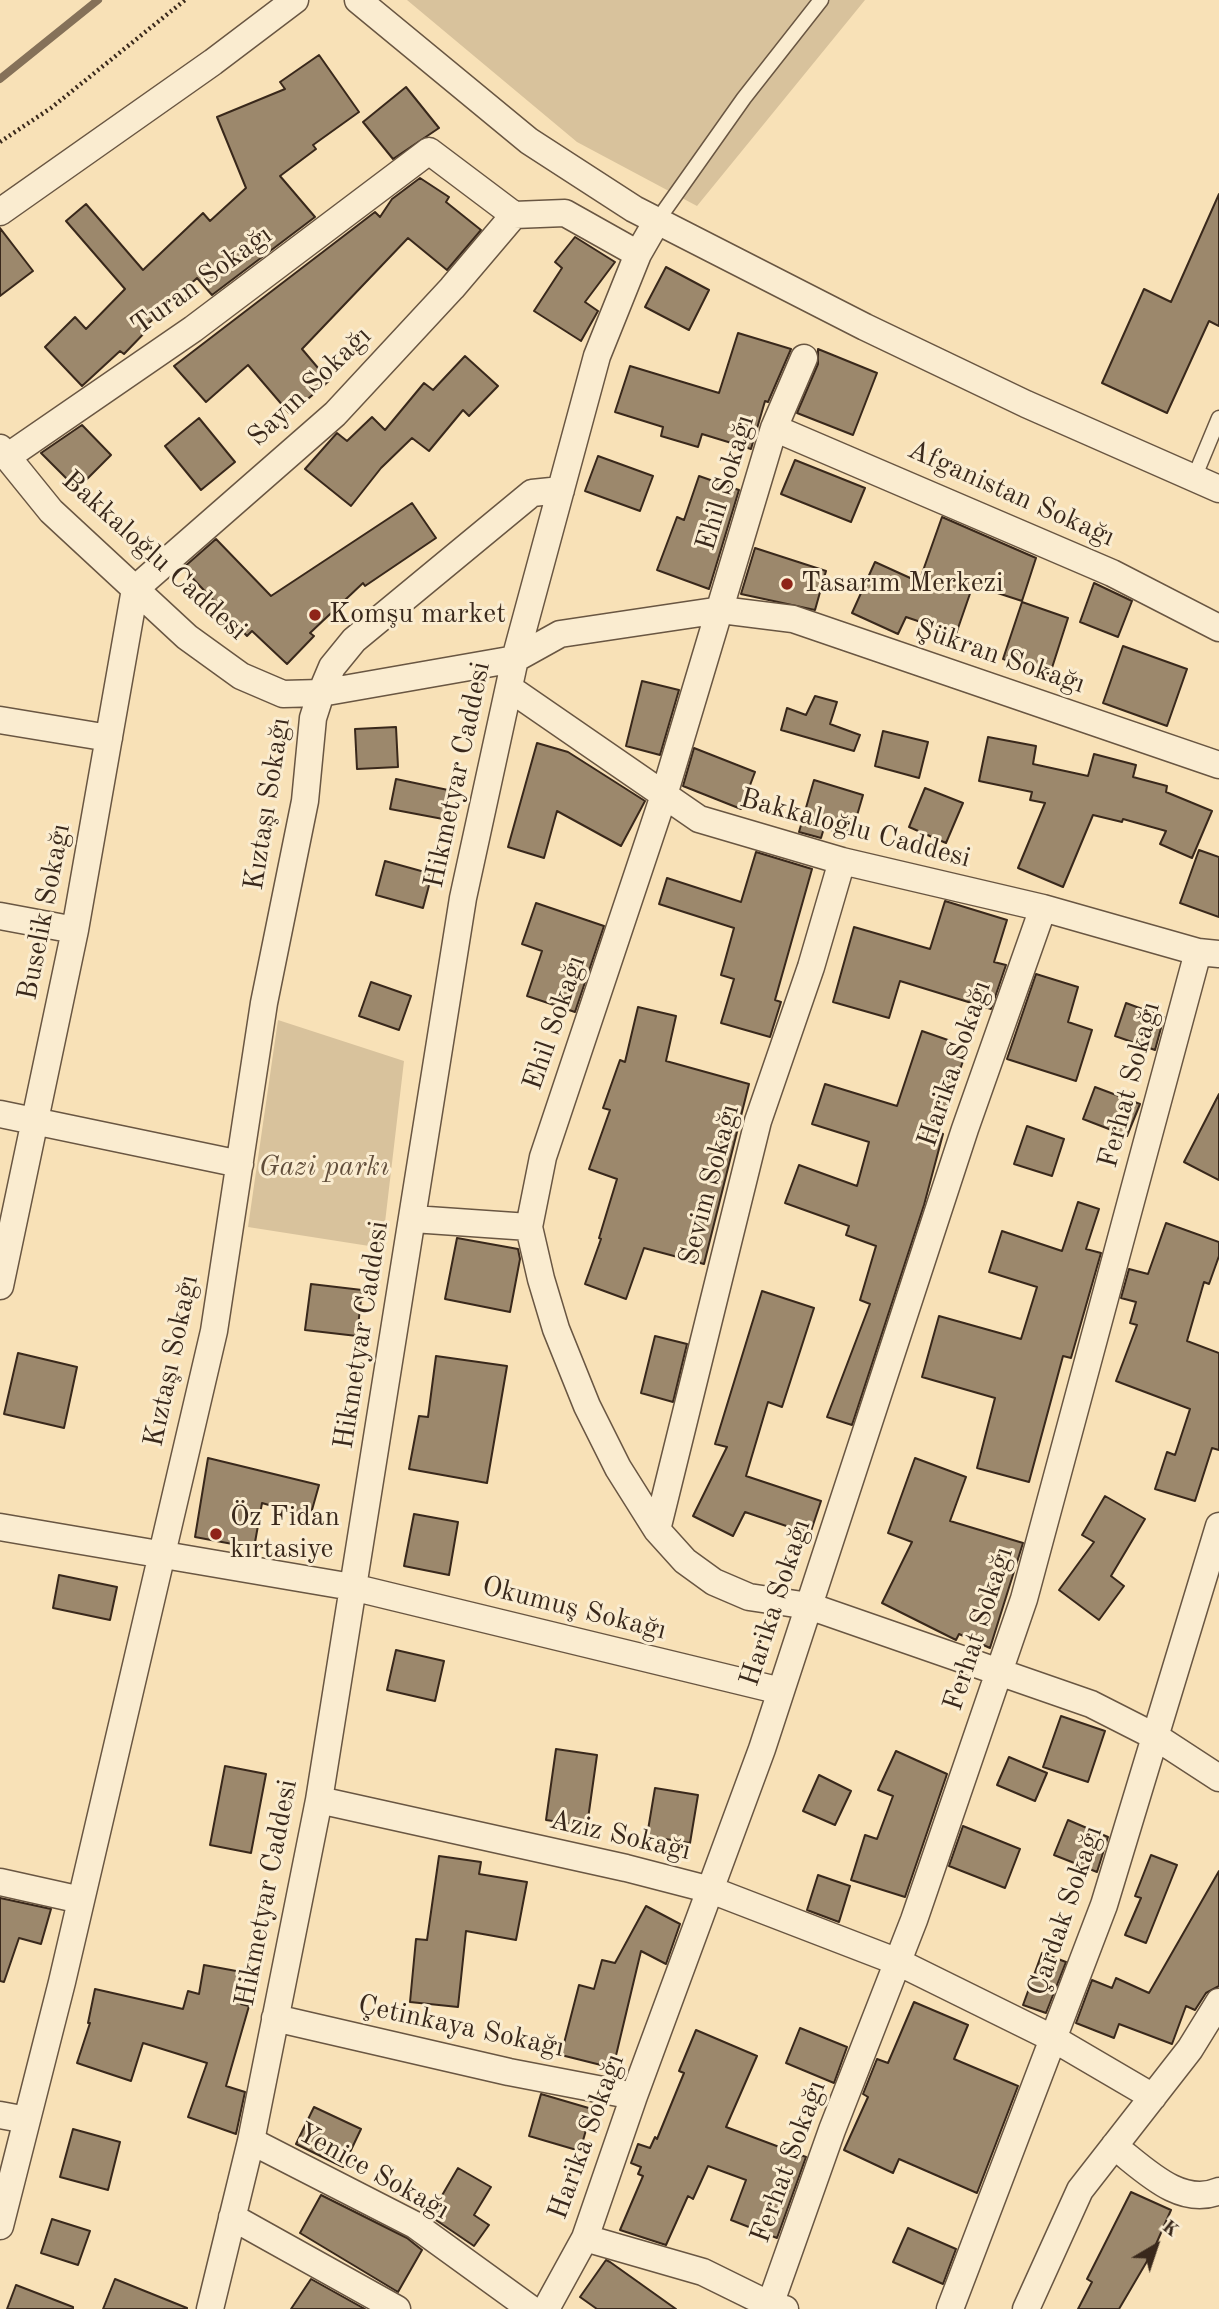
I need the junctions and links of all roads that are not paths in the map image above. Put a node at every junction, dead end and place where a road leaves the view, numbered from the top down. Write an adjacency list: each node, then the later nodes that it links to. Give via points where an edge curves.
1 (295, 0): 4 (street)
2 (358, 0): 6 (street, via 529,141)
3 (821, 0): 6 (lane)
4 (0, 212)
5 (514, 215): 7 (street, via 565,213); 11 (street, Turan Sokağı, via 429,151 193,329); 15 (street, Sayın Sokağı, via 335,414)
6 (657, 221): 7 (street, Hikmetyar Caddesi); 12 (street, via 952,369)
7 (638, 254): 14 (street, Hikmetyar Caddesi, via 597,356)
8 (804, 358): 10 (street, Ehil Sokağı)
9 (1219, 418): 12 (lane)
10 (774, 428): 16 (street, Ehil Sokağı); 17 (street, Afganistan Sokağı, via 1112,573)
11 (3, 452): 15 (street, Bakkaloğlu Caddesi, via 51,511)
12 (1194, 478): 13 (street)
13 (1219, 489)
14 (561, 490): 18 (street, Hikmetyar Caddesi); 20 (street, via 532,493 354,640 332,667)
15 (135, 589): 20 (street, Bakkaloğlu Caddesi, via 187,637 241,676 283,694); 22 (street, Buselik Sokağı)
16 (721, 610): 18 (street, Şükran Sokağı, via 560,634); 23 (street, Şükran Sokağı, via 793,619); 24 (street, Ehil Sokağı)
17 (1219, 628)
18 (515, 659): 19 (street, Hikmetyar Caddesi); 20 (street, Kıztaşı Sokağı)
19 (509, 688): 24 (street, Bakkaloğlu Caddesi); 33 (street, Hikmetyar Caddesi, via 463,898)
20 (321, 693): 32 (street, Kıztaşı Sokağı, via 313,718 305,802 264,1003)
21 (0, 720): 22 (street)
22 (109, 738): 28 (street, Buselik Sokağı)
23 (1219, 765)
24 (664, 795): 25 (street, Bakkaloğlu Caddesi, via 699,819); 34 (street, Ehil Sokağı, via 543,1157)
25 (842, 861): 26 (street, Bakkaloğlu Caddesi); 38 (street, Sevim Sokağı, via 758,1121)
26 (1043, 908): 29 (street, Bakkaloğlu Caddesi); 41 (street, Harika Sokağı, via 965,1129)
27 (0, 916): 28 (street)
28 (75, 930): 31 (street, Buselik Sokağı)
29 (1209, 953): 42 (street, Ferhat Sokağı, via 1028,1586)
30 (0, 1114): 31 (street)
31 (35, 1120): 32 (street); 35 (street, Buselik Sokağı)
32 (240, 1164): 39 (street, Kıztaşı Sokağı, via 214,1331)
33 (412, 1219): 34 (street); 40 (street, Hikmetyar Caddesi)
34 (529, 1227): 38 (street, Ehil Sokağı, via 556,1329 587,1406)
35 (0, 1286)
36 (0, 1527): 39 (street, Okumuş Sokağı)
37 (1219, 1527): 44 (street, Çardak Sokağı)
38 (657, 1530): 41 (street, Ehil Sokağı, via 685,1561 714,1582 749,1597)
39 (160, 1555): 40 (street, Okumuş Sokağı); 49 (street, Kıztaşı Sokağı)
40 (352, 1587): 43 (street, Okumuş Sokağı); 46 (street, Hikmetyar Caddesi)
41 (809, 1606): 42 (street, Ehil Sokağı); 43 (street, Harika Sokağı)
42 (999, 1672): 44 (street, Ehil Sokağı, via 1091,1704); 50 (street, Ferhat Sokağı)
43 (781, 1691): 48 (street, Harika Sokağı)
44 (1156, 1737): 45 (street, Ehil Sokağı); 53 (street, Çardak Sokağı, via 1104,1905)
45 (1219, 1778)
46 (319, 1800): 48 (street, Aziz Sokağı); 52 (street, Hikmetyar Caddesi)
47 (0, 1882): 49 (street)
48 (711, 1890): 50 (street, Aziz Sokağı); 54 (street, Harika Sokağı)
49 (80, 1900): 57 (street, Kıztaşı Sokağı)
50 (898, 1962): 53 (street, Aziz Sokağı); 64 (street, Ferhat Sokağı, via 832,2130)
51 (1219, 2002): 55 (street)
52 (275, 2018): 54 (street, Çetinkaya Sokağı); 58 (street, Hikmetyar Caddesi)
53 (1054, 2039): 55 (street, Aziz Sokağı); 69 (street, Çardak Sokağı)
54 (634, 2096): 63 (street, Harika Sokağı)
55 (1153, 2097): 59 (street)
56 (0, 2115): 57 (street)
57 (27, 2120): 62 (street, Kıztaşı Sokağı)
58 (251, 2141): 61 (street, Hikmetyar Caddesi); 67 (street, Yenice Sokağı, via 415,2225)
59 (1114, 2146): 60 (street, via 1183,2194 1202,2196); 70 (street, via 1080,2190)
60 (1219, 2191)
61 (232, 2217): 65 (street, Hikmetyar Caddesi); 66 (street)
62 (0, 2226)
63 (585, 2238): 64 (street, via 703,2272); 68 (street, Harika Sokağı)
64 (776, 2308)
65 (210, 2309)
66 (397, 2309)
67 (531, 2309)
68 (546, 2309)
69 (950, 2309)
70 (1026, 2309)

